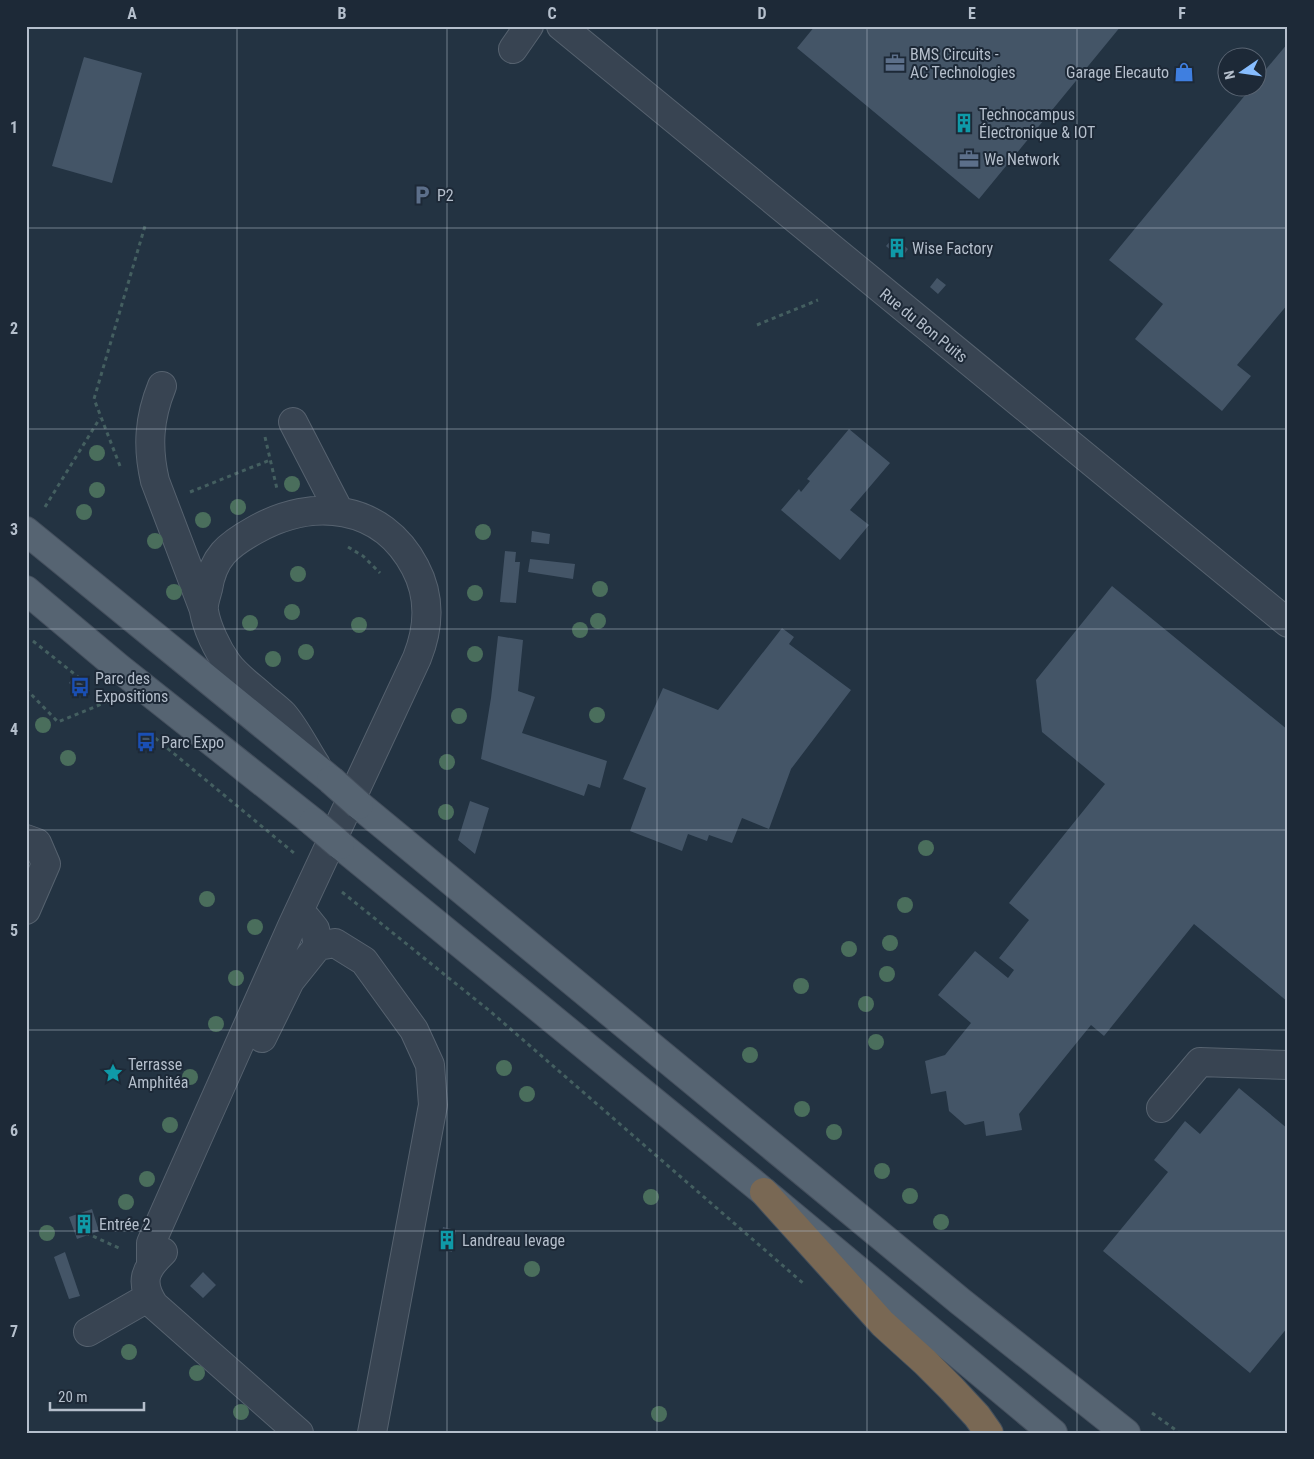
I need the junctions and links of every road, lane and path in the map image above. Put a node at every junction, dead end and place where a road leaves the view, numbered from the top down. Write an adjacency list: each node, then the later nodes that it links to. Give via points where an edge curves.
1 (528, 26): 3 (street)
2 (561, 26): 22 (street, Rue du Bon Puits)
3 (513, 49)
4 (145, 226): 8 (path, via 94,399)
5 (818, 300): 6 (path)
6 (758, 325)
7 (162, 386): 21 (street, via 151,421 150,460)
8 (101, 418): 12 (path); 15 (path)
9 (293, 422): 16 (street)
10 (264, 431): 11 (path)
11 (270, 460): 13 (path); 14 (path)
12 (124, 474)
13 (184, 494)
14 (279, 498)
15 (45, 506)
16 (339, 511): 21 (street, via 302,511 283,516 236,540 215,565); 37 (street, via 385,529 410,558 425,594 428,614 423,644 292,926 152,1243)
17 (26, 531): 26 (main road)
18 (346, 546): 19 (path, via 363,556)
19 (384, 578)
20 (26, 590): 35 (main road, bridge)
21 (204, 610): 26 (street, via 227,664 283,714)
22 (1288, 624)
23 (26, 689): 24 (path, via 58,722)
24 (109, 702)
25 (167, 748): 28 (path)
26 (325, 774): 46 (main road, bridge, via 961,1302)
27 (26, 839): 30 (street, via 37,844 46,864)
28 (297, 856)
29 (337, 888): 38 (path, via 491,1012)
30 (26, 910)
31 (307, 919): 32 (street, via 315,929)
32 (318, 946): 37 (street, via 290,981 217,1131 165,1250); 43 (street, via 334,942 364,962 414,1030 430,1066 433,1106)
33 (1288, 1065): 34 (street, via 1200,1062)
34 (1161, 1108)
35 (764, 1192): 44 (highway, via 883,1324 939,1375); 45 (main road)
36 (84, 1225): 37 (path, via 86,1233)
37 (140, 1258): 39 (street, via 147,1271)
38 (808, 1288)
39 (149, 1297): 40 (street); 42 (street, via 154,1305)
40 (88, 1332)
41 (1152, 1413): 47 (path)
42 (299, 1433)
43 (372, 1433)
44 (989, 1433)
45 (1053, 1433)
46 (1126, 1433)
47 (1180, 1433)

